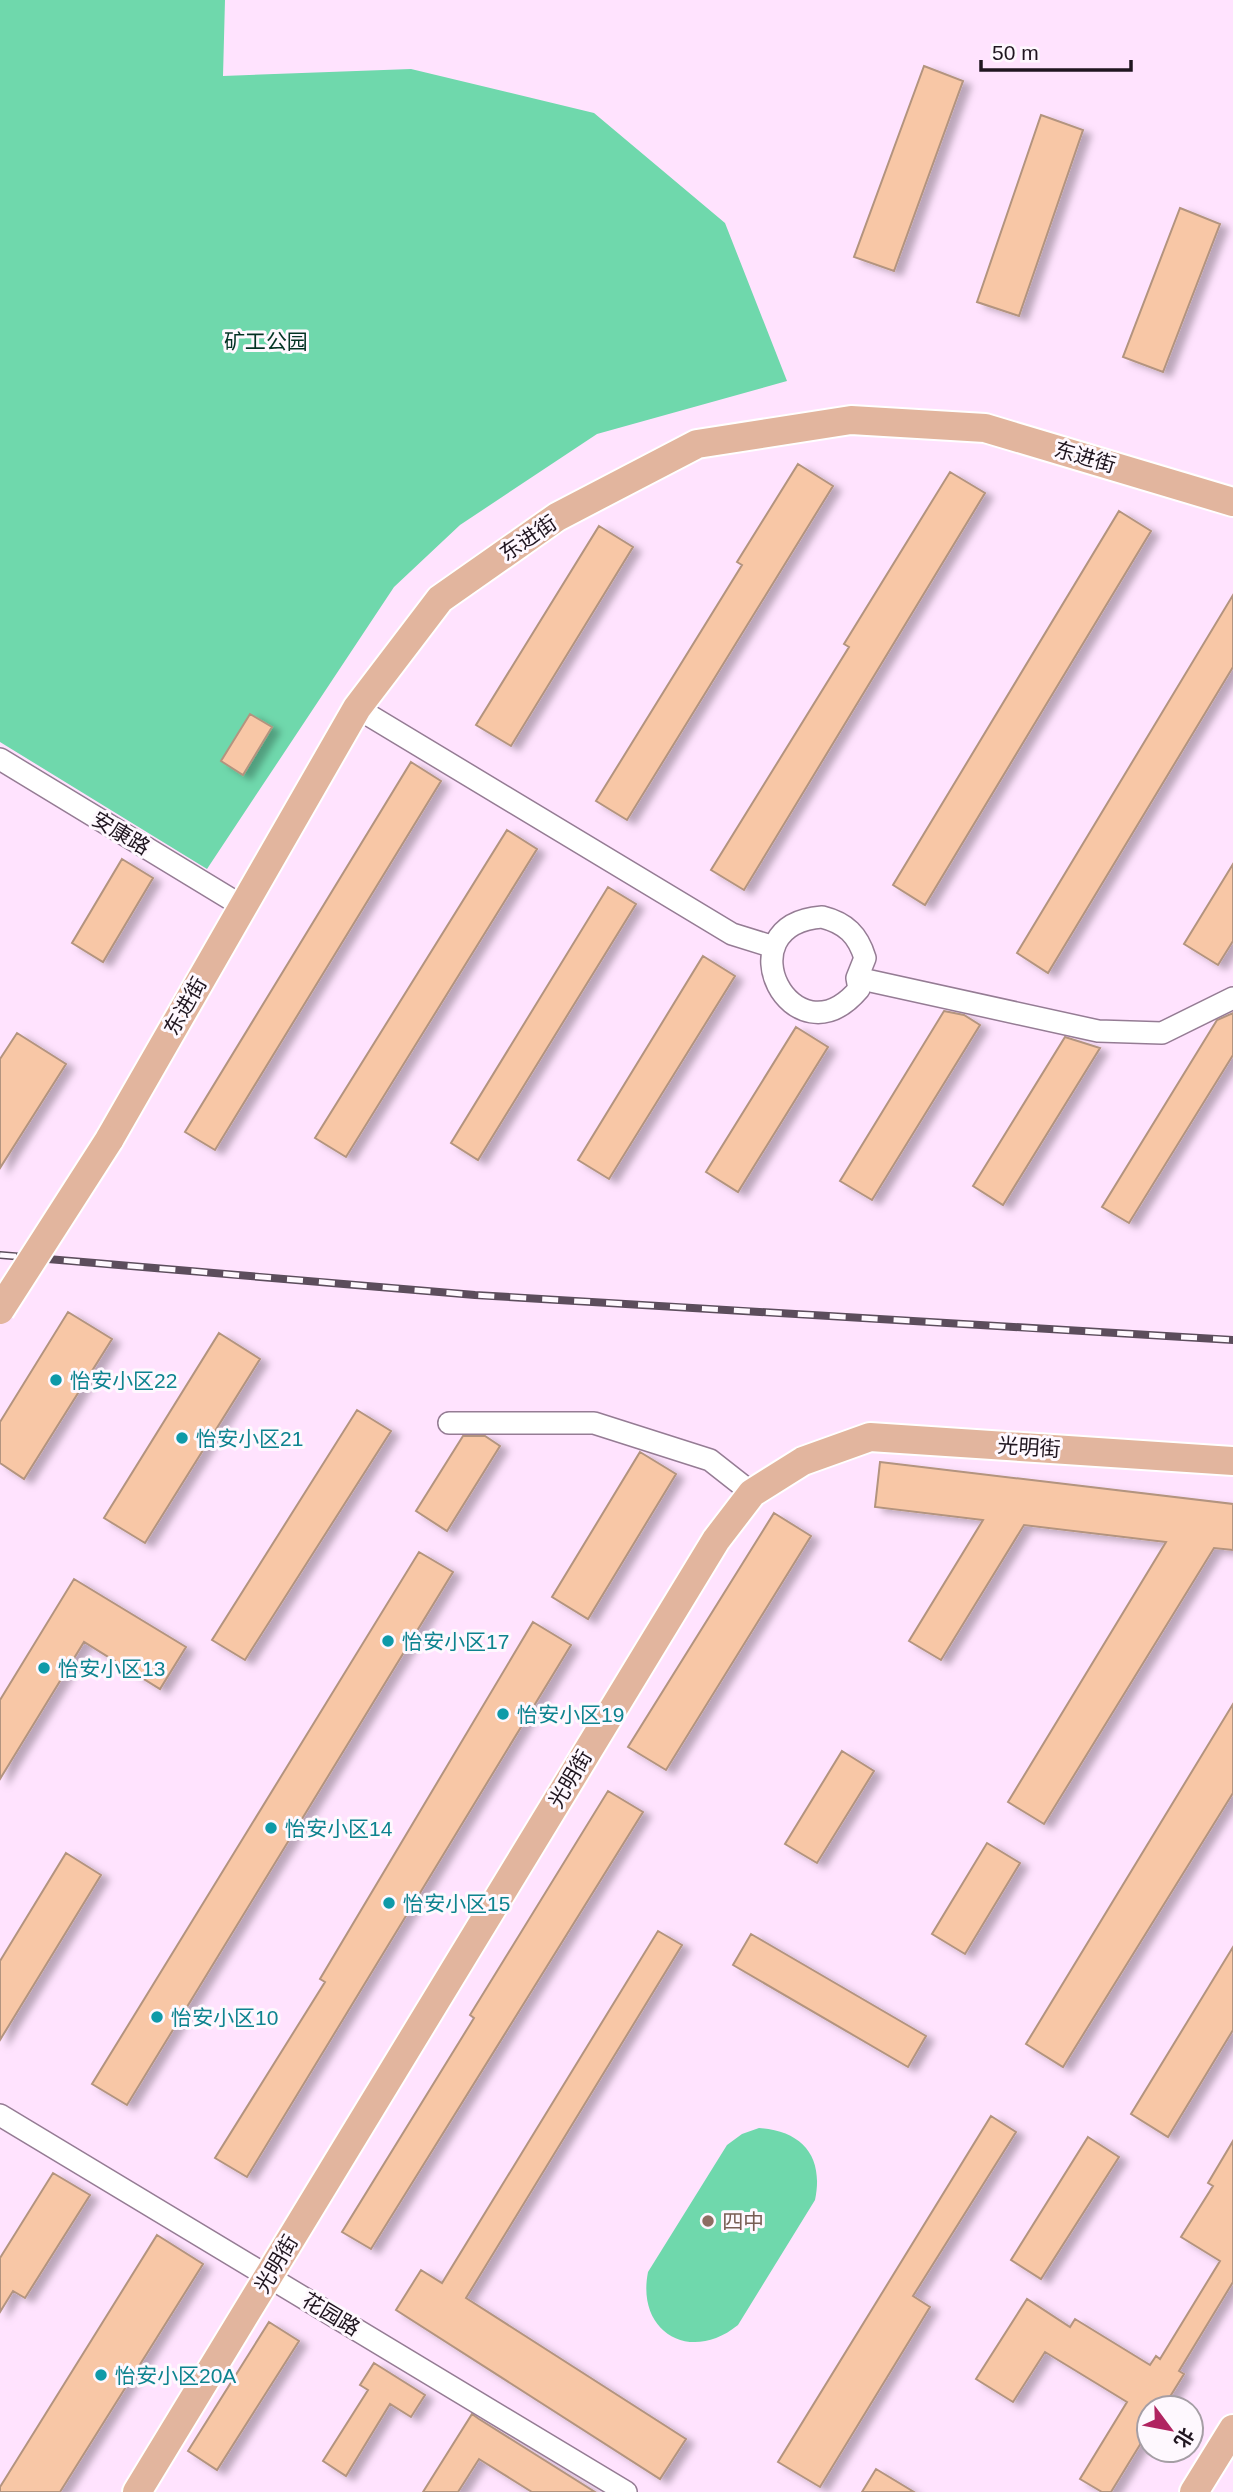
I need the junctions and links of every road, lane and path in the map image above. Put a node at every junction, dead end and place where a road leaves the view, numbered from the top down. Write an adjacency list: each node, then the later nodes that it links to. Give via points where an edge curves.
1 (1233, 502): 2 (main road, 东进街, via 985,428 851,420 697,444 557,517 440,599)
2 (357, 708): 4 (main road, 东进街); 5 (street, via 732,934)
3 (0, 759): 4 (street, 安康路)
4 (242, 906): 8 (main road, 东进街, bridge, via 109,1140)
5 (774, 947): 6 (street, via 794,924 807,918 837,921 860,943 865,958); 6 (street, via 772,969 778,990 802,1009 834,1010 849,1002 859,989)
6 (857, 978): 7 (street, via 1098,1031 1162,1032)
7 (1233, 998)
8 (0, 1310)
9 (449, 1423): 11 (street, via 594,1423 710,1460)
10 (1233, 1461): 11 (main road, 光明街, via 870,1437 803,1461)
11 (752, 1493): 13 (main road, 光明街, via 716,1540)
12 (0, 2115): 13 (street, 花园路)
13 (268, 2277): 15 (main road, 光明街); 16 (street, 花园路)
14 (1233, 2429): 17 (main road)
15 (137, 2492)
16 (626, 2492)
17 (1194, 2492)

